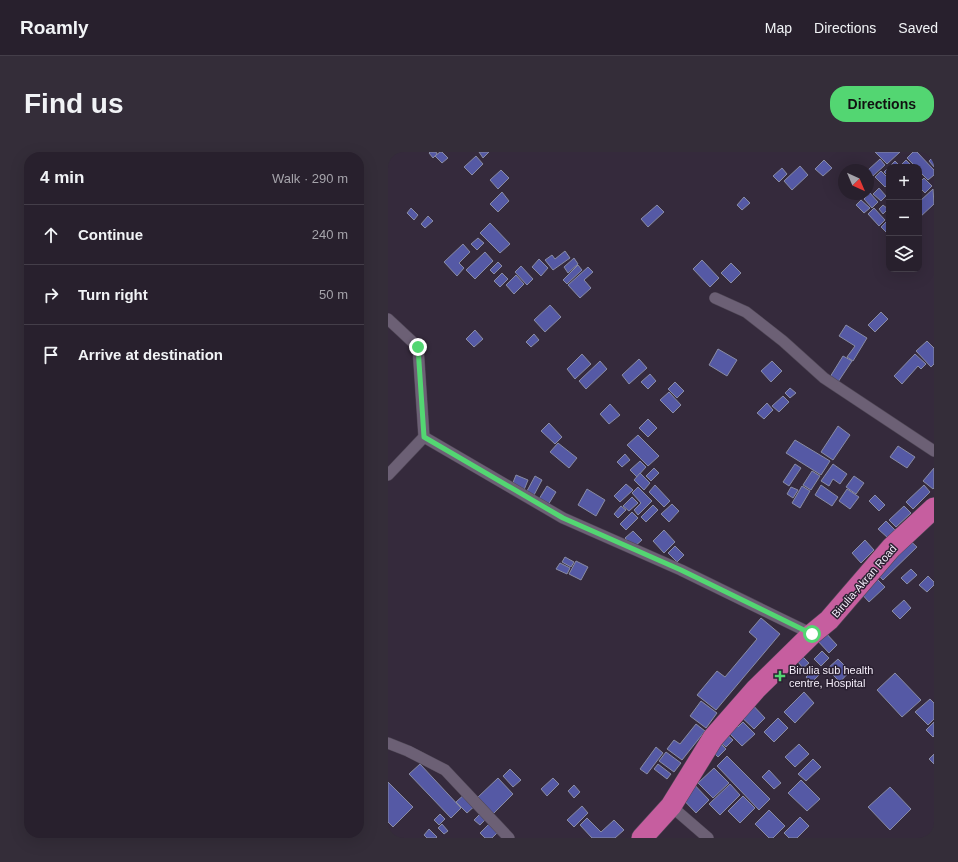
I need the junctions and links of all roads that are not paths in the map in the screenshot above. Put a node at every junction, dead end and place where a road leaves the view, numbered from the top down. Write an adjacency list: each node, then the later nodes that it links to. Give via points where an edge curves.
1 (715, 298): 4 (street, via 746,312 824,378)
2 (388, 318): 3 (street, via 418,347)
3 (424, 437): 5 (street); 7 (street, via 563,518 681,570)
4 (934, 451)
5 (388, 475)
6 (934, 508): 7 (highway, Birulia-Akran Road, via 891,548 829,620)
7 (812, 634): 9 (highway, Birulia-Akran Road, via 756,689 713,738)
8 (388, 743): 10 (street, via 445,770)
9 (671, 806): 11 (highway, Birulia-Akran Road); 12 (street)
10 (509, 838)
11 (642, 838)
12 (708, 838)

